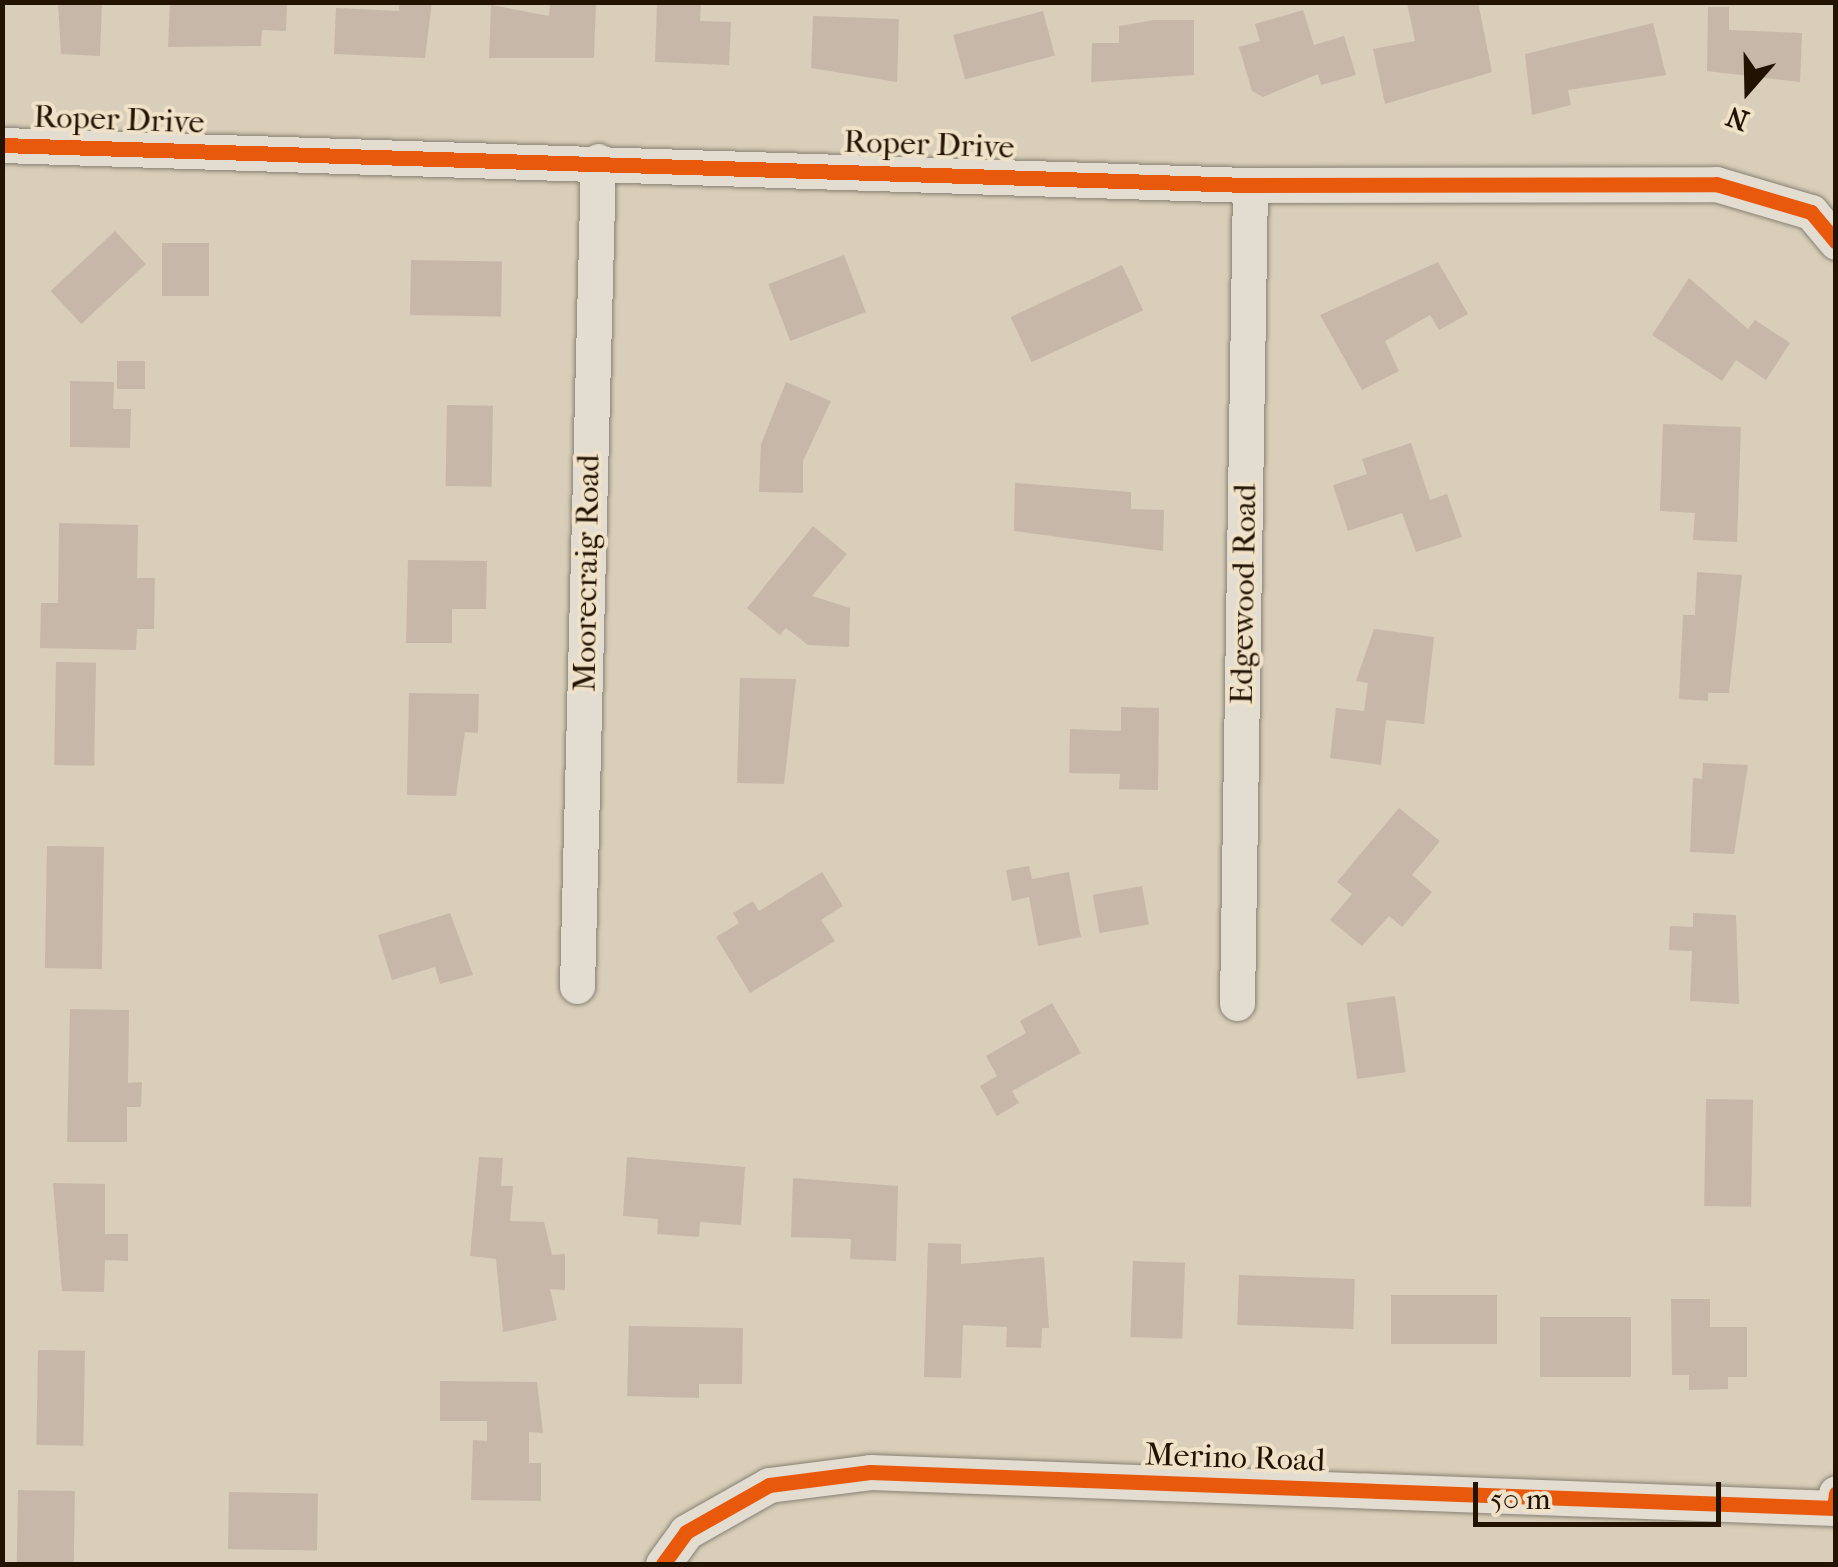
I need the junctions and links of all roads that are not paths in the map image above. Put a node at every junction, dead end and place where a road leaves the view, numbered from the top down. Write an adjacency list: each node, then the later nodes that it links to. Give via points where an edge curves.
1 (2, 144): 2 (street, Roper Drive)
2 (598, 161): 3 (street, Roper Drive); 5 (street, Moorecraig Road)
3 (1250, 185): 4 (street, Roper Drive, via 1716,184 1811,212); 6 (street, Edgewood Road)
4 (1836, 242)
5 (577, 986)
6 (1237, 1003)
7 (1836, 1493): 8 (street)
8 (1834, 1508): 9 (street, Merino Road, via 870,1472 769,1485 686,1532)
9 (663, 1564)

